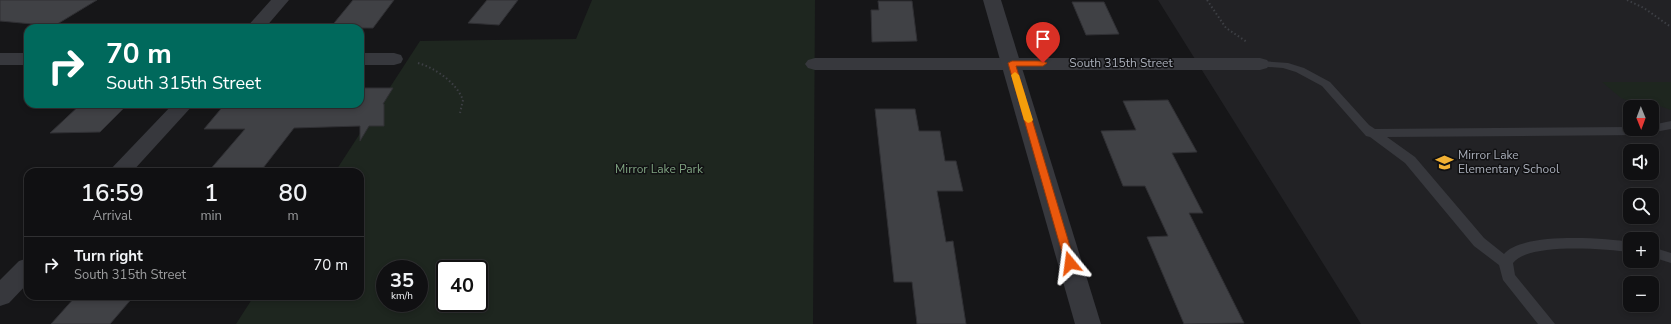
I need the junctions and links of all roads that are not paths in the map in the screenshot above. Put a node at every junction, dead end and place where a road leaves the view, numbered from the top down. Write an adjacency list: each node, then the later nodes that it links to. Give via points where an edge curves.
1 (280, 0): 3 (street)
2 (992, 0): 8 (street)
3 (259, 24)
4 (0, 59): 5 (street)
5 (24, 59)
6 (364, 59): 7 (street)
7 (394, 59)
8 (1012, 63): 9 (street, South 315th Street); 10 (street, South 315th Street); 21 (street)
9 (815, 64)
10 (1262, 64): 13 (lane, via 1284,65 1300,70 1326,84)
11 (180, 108): 14 (street)
12 (1671, 125): 13 (lane, via 1638,131)
13 (1370, 132): 18 (lane, via 1410,160 1479,242)
14 (123, 168)
15 (1623, 247): 18 (lane, via 1595,244 1528,247 1513,253)
16 (1659, 254): 17 (lane)
17 (1671, 258)
18 (1506, 263): 22 (lane, via 1508,276)
19 (24, 271): 20 (street)
20 (0, 296)
21 (1088, 324)
22 (1547, 324)

